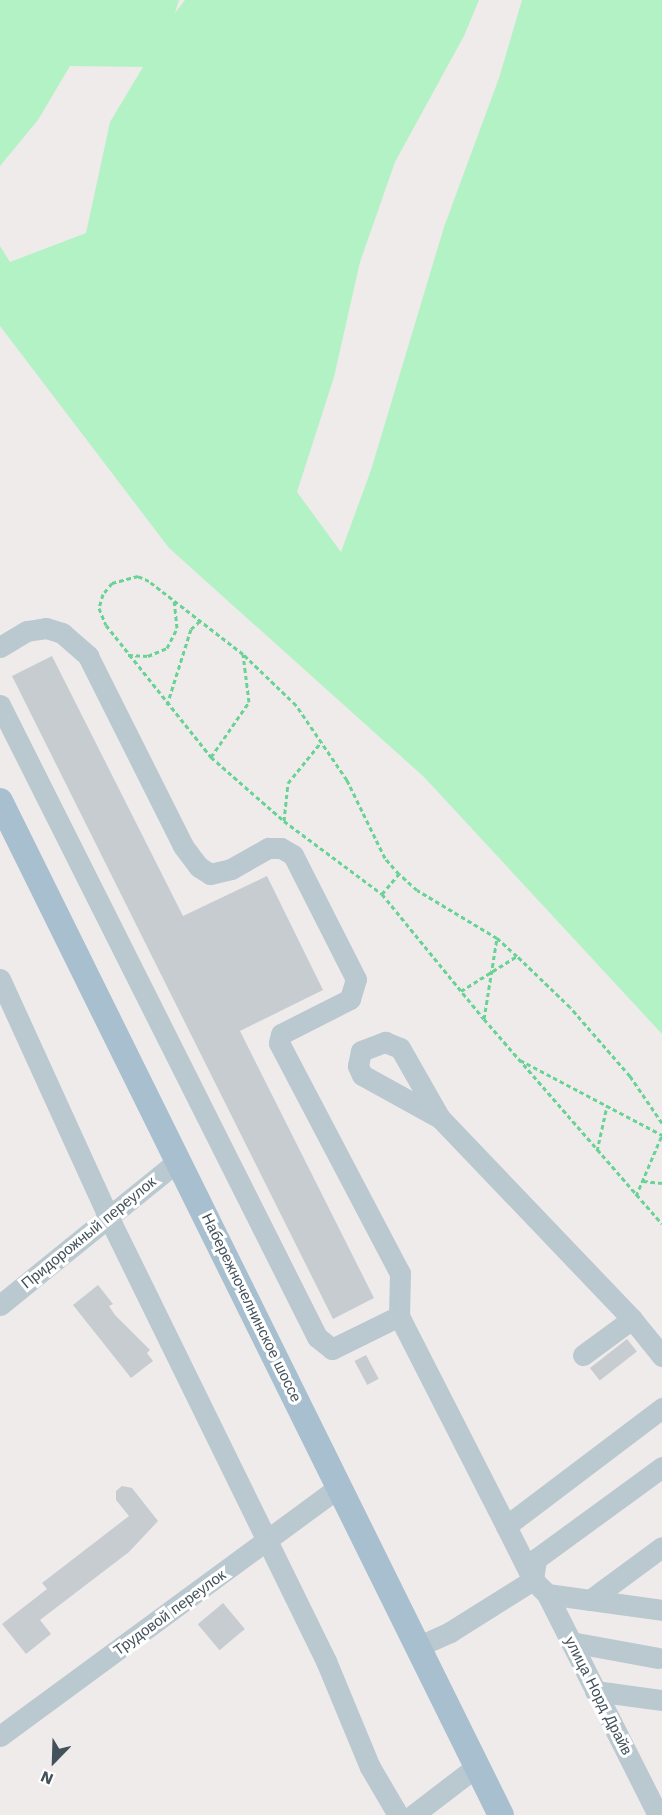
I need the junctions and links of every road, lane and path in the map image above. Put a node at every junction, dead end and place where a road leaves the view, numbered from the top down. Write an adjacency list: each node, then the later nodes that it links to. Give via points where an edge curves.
1 (174, 600): 2 (path); 5 (path, via 177,628 167,648 148,656); 5 (path, via 138,576 112,583 102,594 99,608 106,625)
2 (200, 621): 4 (path); 7 (path, via 191,629)
3 (0, 647): 33 (street, via 27,631 46,628 62,633 88,656 183,846 199,867 210,874 231,869 268,848 281,848 292,855 356,979 350,999 281,1034 279,1043 400,1273)
4 (243, 654): 8 (path, via 296,705); 9 (path, via 249,702)
5 (129, 655): 7 (path)
6 (0, 705): 33 (street, via 317,1337 332,1349)
7 (167, 705): 9 (path)
8 (322, 741): 11 (path, via 288,783); 12 (path, via 347,780 385,858)
9 (211, 757): 11 (path)
10 (0, 801): 26 (main road, Набережночелнинское шоссе)
11 (284, 821): 13 (path)
12 (399, 874): 13 (path); 14 (path, via 417,890)
13 (382, 894): 18 (path)
14 (497, 938): 15 (path); 16 (path)
15 (518, 956): 16 (path); 23 (path, via 570,1007 623,1068)
16 (491, 973): 18 (path); 19 (path)
17 (0, 978): 30 (street)
18 (461, 991): 19 (path)
19 (484, 1019): 20 (path)
20 (517, 1058): 21 (path); 25 (path)
21 (607, 1106): 24 (path); 25 (path)
22 (440, 1118): 34 (street)
23 (662, 1123)
24 (662, 1135): 27 (path)
25 (597, 1151): 29 (path)
26 (178, 1161): 30 (street, Придорожный переулок); 39 (main road, Набережночелнинское шоссе)
27 (643, 1180): 28 (path); 29 (path)
28 (662, 1183)
29 (636, 1196): 31 (path)
30 (108, 1216): 32 (street, Придорожный переулок); 41 (street)
31 (662, 1224)
32 (0, 1305)
33 (399, 1316): 40 (street, улица Норд Драйв)
34 (632, 1319): 35 (street); 36 (street)
35 (583, 1355)
36 (662, 1356)
37 (662, 1408): 40 (street)
38 (662, 1467): 43 (street, via 536,1558)
39 (339, 1487): 41 (street, Трудовой переулок); 47 (main road, Набережночелнинское шоссе)
40 (506, 1526): 43 (street, улица Норд Драйв)
41 (267, 1542): 51 (street, Трудовой переулок); 53 (street, via 326,1661 370,1767)
42 (662, 1547): 44 (street)
43 (540, 1587): 44 (street); 46 (street, улица Норд Драйв); 47 (street)
44 (590, 1600): 45 (street)
45 (662, 1610)
46 (571, 1642): 48 (street); 49 (street, улица Норд Драйв)
47 (419, 1647): 52 (main road, Набережночелнинское шоссе)
48 (658, 1658)
49 (595, 1690): 50 (street); 56 (street, улица Норд Драйв)
50 (662, 1700)
51 (0, 1736)
52 (477, 1766): 54 (street); 55 (main road, Набережночелнинское шоссе)
53 (398, 1815)
54 (413, 1815)
55 (501, 1815)
56 (658, 1815)

